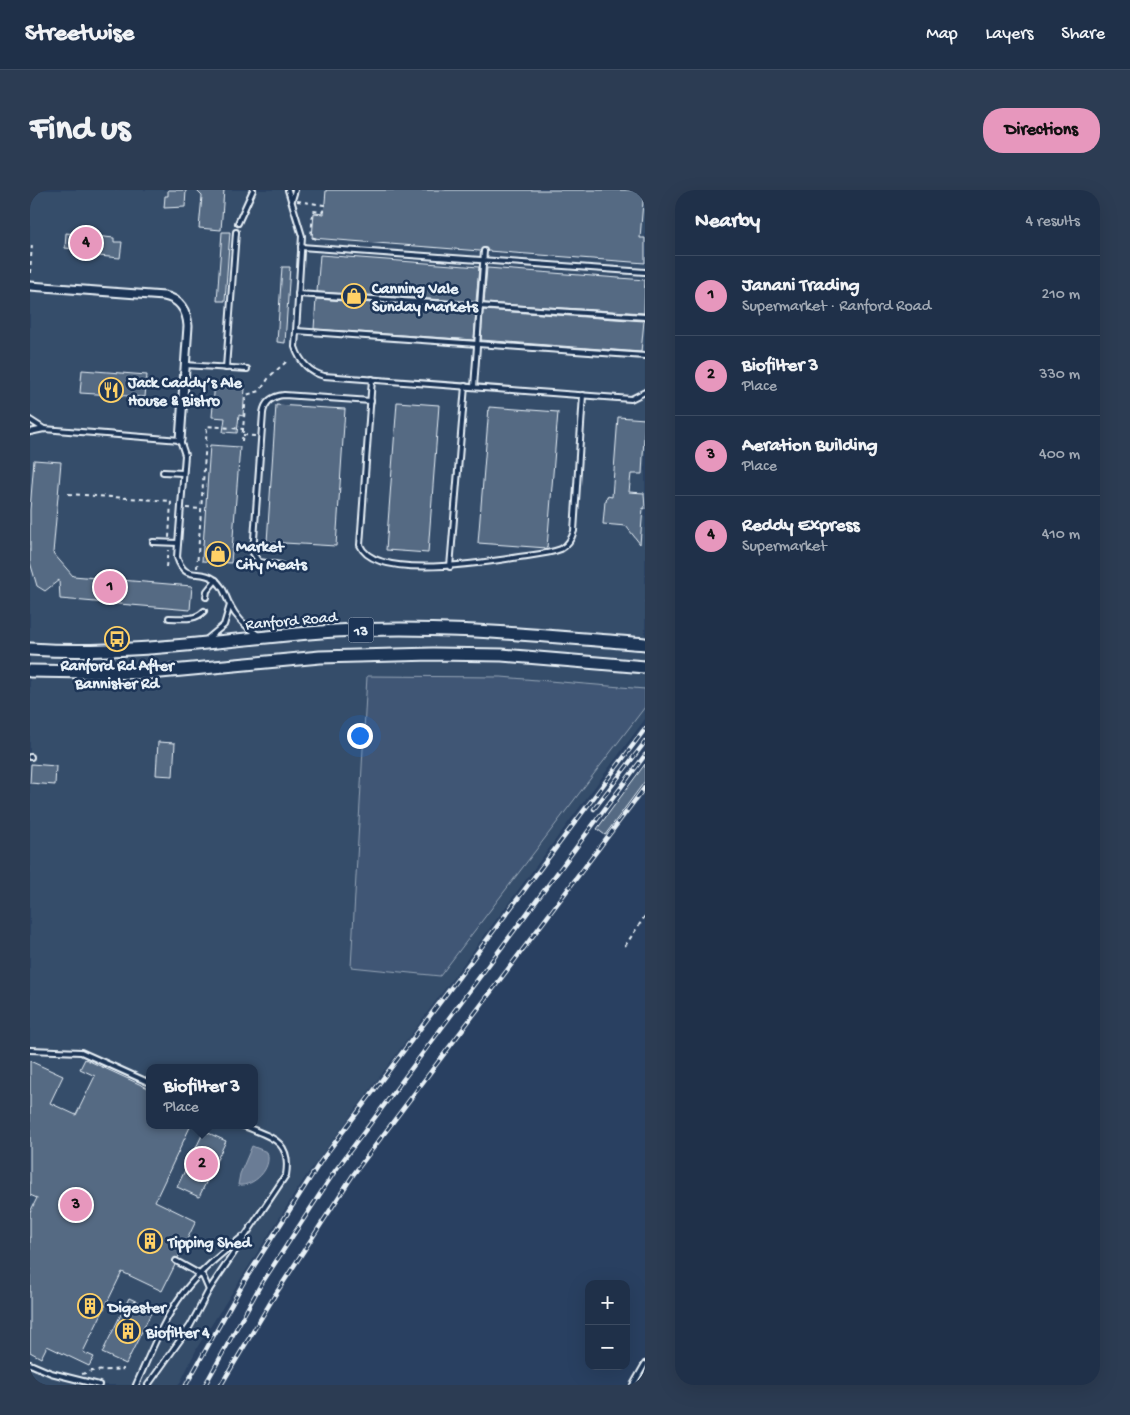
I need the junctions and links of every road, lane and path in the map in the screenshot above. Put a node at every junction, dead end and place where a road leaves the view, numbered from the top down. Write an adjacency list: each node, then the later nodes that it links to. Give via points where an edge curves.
1 (253, 190): 6 (lane)
2 (288, 190): 5 (lane)
3 (295, 190): 5 (lane)
4 (299, 200): 8 (path, via 324,205 323,212 313,211 311,237)
5 (292, 201): 10 (lane, via 302,236)
6 (238, 223)
7 (236, 232): 24 (lane)
8 (320, 240)
9 (32, 244): 14 (path)
10 (301, 247): 12 (lane); 16 (lane)
11 (484, 251): 12 (lane)
12 (484, 260): 13 (lane); 17 (lane)
13 (645, 272)
14 (30, 274)
15 (30, 286): 23 (street, via 164,296 175,300 183,308 188,321)
16 (298, 294): 17 (lane); 19 (lane)
17 (480, 306): 18 (lane); 20 (lane)
18 (645, 317)
19 (296, 330): 20 (lane); 26 (lane, via 294,347 298,357 314,373)
20 (477, 344): 21 (lane); 28 (lane)
21 (645, 356)
22 (286, 362): 34 (path, via 260,391 246,395)
23 (185, 364): 24 (lane); 38 (street)
24 (226, 368): 25 (lane)
25 (247, 369)
26 (372, 379): 27 (lane); 31 (lane)
27 (465, 386): 28 (lane); 47 (lane)
28 (474, 387): 30 (lane)
29 (645, 392): 30 (lane, via 631,399)
30 (583, 396): 47 (lane, via 574,531 567,544 541,553)
31 (371, 401): 37 (lane, via 278,395 263,409); 47 (lane, via 360,545 375,558 396,564)
32 (30, 420): 33 (lane)
33 (44, 429): 35 (lane); 38 (lane)
34 (244, 429): 36 (path); 49 (path, via 207,426)
35 (30, 432)
36 (243, 435): 37 (path); 39 (path)
37 (261, 437): 46 (lane, via 253,553 259,562)
38 (180, 440): 41 (lane, via 184,455)
39 (242, 441)
40 (162, 472): 41 (lane)
41 (183, 474): 45 (lane)
42 (68, 494): 44 (path, via 171,502)
43 (153, 542): 44 (lane)
44 (168, 543): 45 (lane); 48 (path)
45 (178, 544): 49 (lane, via 180,566 189,574)
46 (280, 565)
47 (450, 566)
48 (166, 567)
49 (196, 575): 50 (lane)
50 (216, 580): 51 (lane); 52 (lane)
51 (206, 597)
52 (230, 605): 55 (lane, via 248,628); 57 (lane, via 220,631)
53 (204, 611): 54 (lane, via 194,618)
54 (169, 618)
55 (262, 638): 56 (main road, Ranford Road / 13, via 336,631 414,629); 57 (main road, Ranford Road / 13)
56 (645, 644)
57 (199, 645): 58 (main road, Ranford Road / 13, via 129,650)
58 (30, 649)
59 (645, 667): 60 (main road, 13, via 502,655 433,654 320,657 150,673)
60 (33, 673)
61 (645, 916): 62 (path)
62 (625, 946)
63 (30, 1050): 64 (lane, via 80,1052)
64 (146, 1080)
65 (251, 1129): 66 (lane, via 284,1147 289,1159 286,1174)
66 (245, 1234): 68 (lane); 69 (lane)
67 (176, 1261): 68 (lane)
68 (200, 1274): 69 (lane); 75 (lane, via 182,1294)
69 (209, 1290): 76 (lane, via 190,1326)
70 (30, 1364): 73 (lane)
71 (645, 1364): 77 (lane)
72 (124, 1369): 73 (path, via 92,1371)
73 (70, 1378): 74 (lane)
74 (99, 1385)
75 (136, 1385)
76 (148, 1385)
77 (633, 1385)

